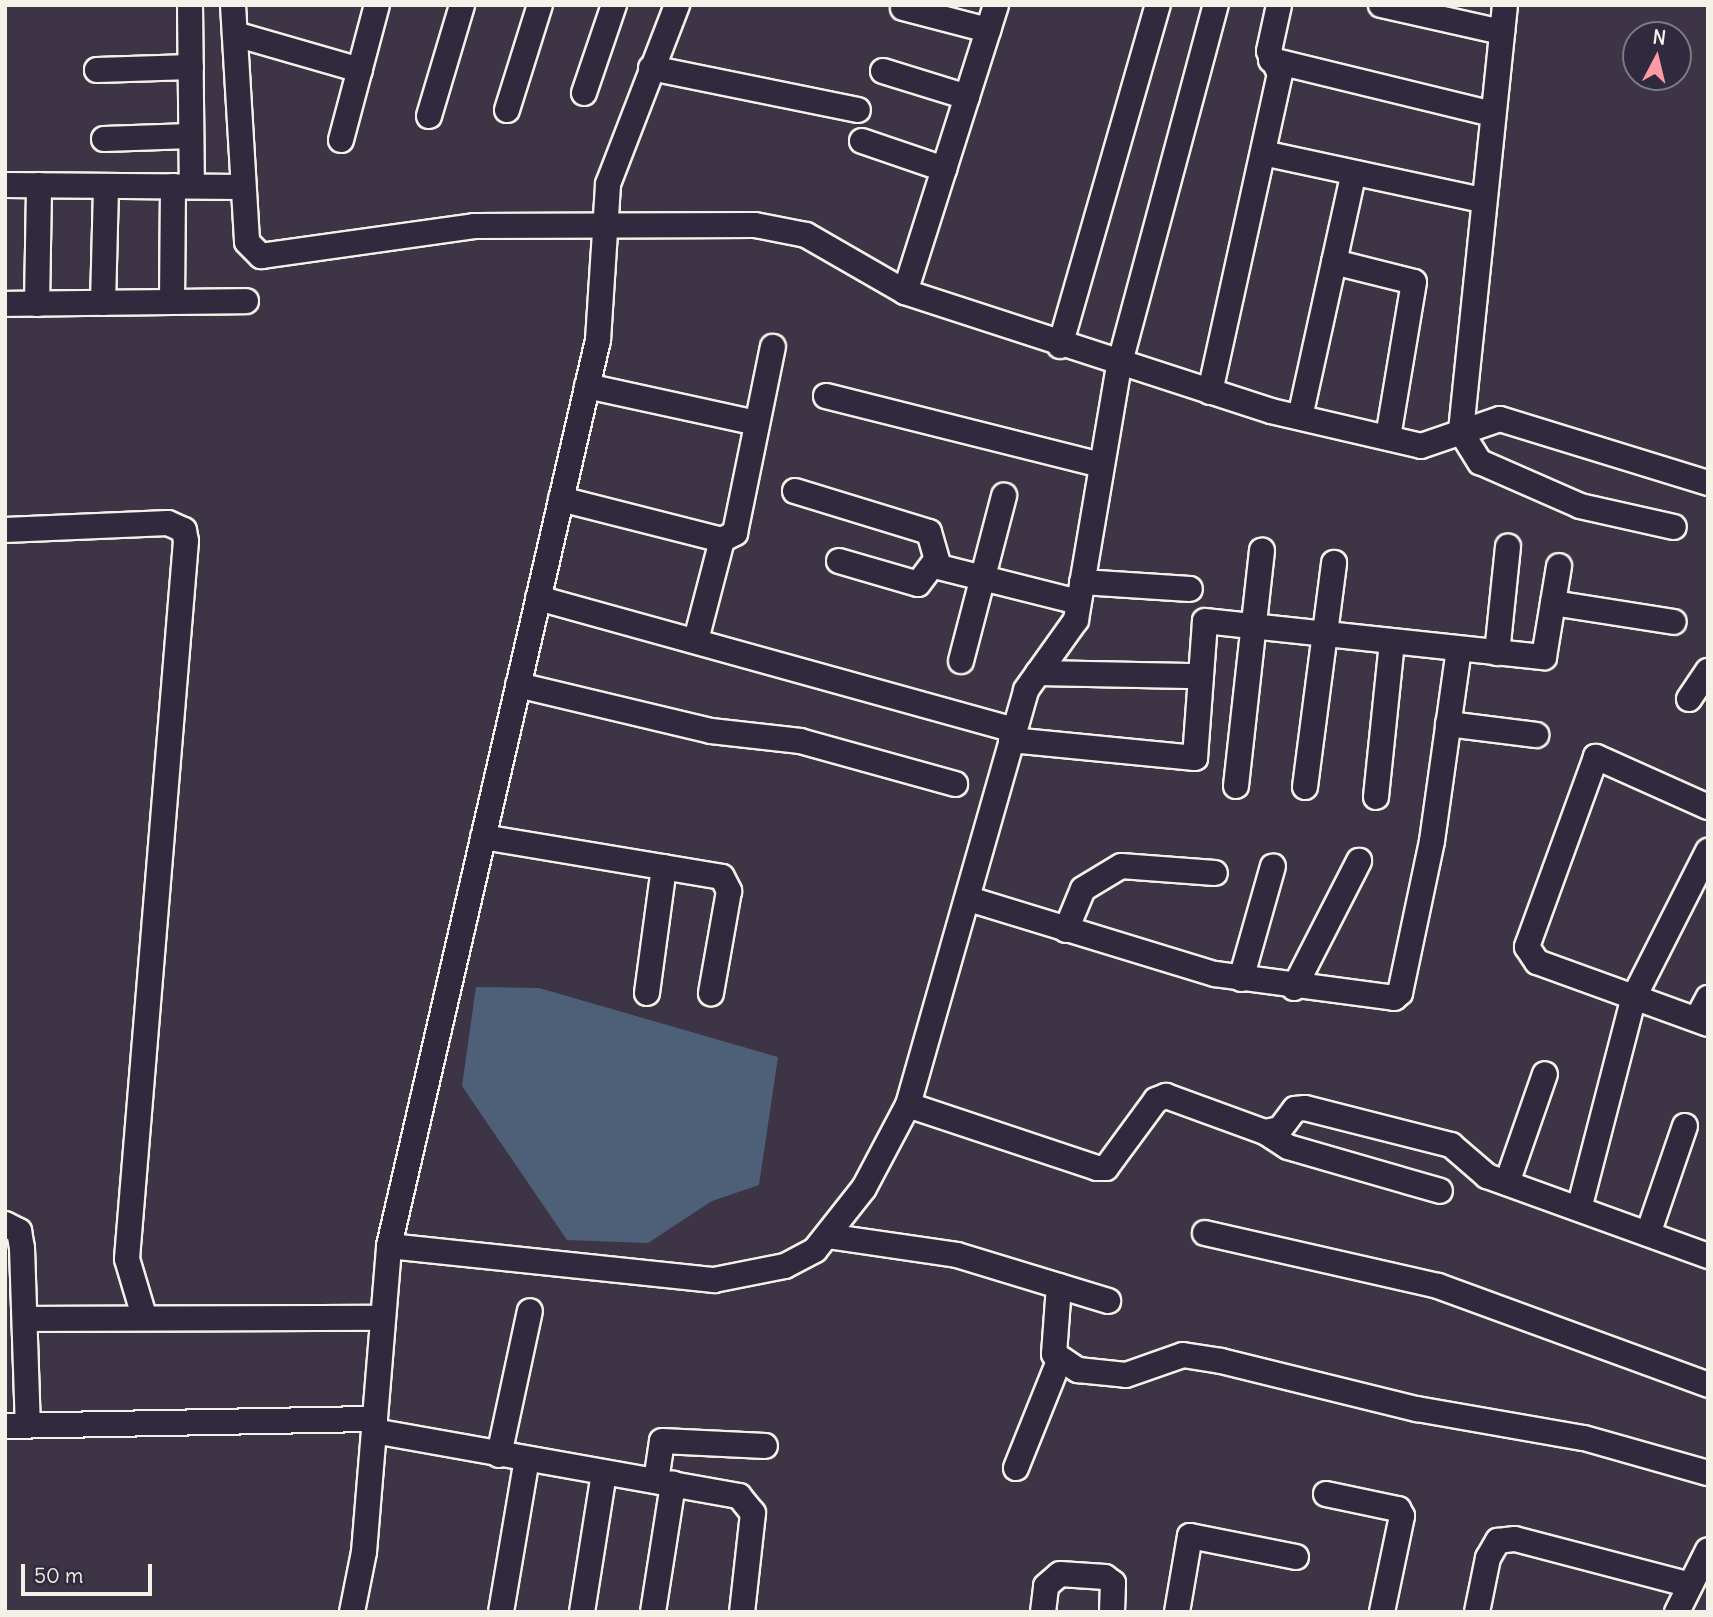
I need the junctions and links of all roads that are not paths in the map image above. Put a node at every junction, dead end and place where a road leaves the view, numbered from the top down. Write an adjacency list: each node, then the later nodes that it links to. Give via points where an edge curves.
1 (190, 5): 19 (street)
2 (233, 5): 17 (street)
3 (376, 5): 22 (street)
4 (462, 5): 29 (street)
5 (540, 5): 26 (street)
6 (614, 5): 24 (street)
7 (677, 5): 20 (street)
8 (996, 5): 15 (street)
9 (1158, 5): 51 (street)
10 (1216, 5): 53 (street)
11 (1279, 5): 18 (street)
12 (1381, 5): 16 (street)
13 (1505, 5): 16 (street)
14 (903, 9): 15 (street)
15 (988, 30): 25 (street)
16 (1502, 32): 28 (street)
17 (235, 34): 22 (street); 41 (street)
18 (1271, 60): 28 (street); 34 (street, via 1280,74)
19 (191, 67): 21 (street); 30 (street)
20 (651, 68): 27 (street); 43 (street, via 608,184)
21 (97, 70)
22 (360, 70): 32 (street)
23 (883, 71): 25 (street)
24 (584, 93)
25 (967, 97): 35 (street)
26 (507, 110)
27 (858, 110)
28 (1493, 114): 42 (street)
29 (429, 116)
30 (191, 136): 31 (street); 40 (street)
31 (104, 139)
32 (341, 140)
33 (862, 141): 35 (street)
34 (1263, 153): 36 (street); 55 (street)
35 (944, 169): 45 (street)
36 (1353, 175): 42 (street); 44 (street)
37 (5, 185): 38 (street)
38 (39, 186): 39 (street); 48 (street)
39 (106, 186): 40 (street); 49 (street)
40 (182, 186): 41 (street); 47 (street)
41 (241, 187): 43 (street, via 247,242 269,257 474,226)
42 (1483, 200): 59 (street)
43 (605, 222): 45 (street, via 755,225 806,235); 54 (street, via 598,340)
44 (1334, 262): 57 (street); 60 (street, via 1413,282)
45 (905, 292): 51 (street)
46 (246, 301): 47 (street)
47 (172, 302): 49 (street)
48 (37, 303): 49 (street); 50 (street)
49 (103, 303)
50 (5, 304)
51 (1060, 346): 53 (street)
52 (773, 347): 58 (street)
53 (1119, 366): 55 (street); 61 (street)
54 (587, 386): 58 (street); 65 (street)
55 (1210, 393): 57 (street)
56 (826, 396): 61 (street)
57 (1300, 417): 60 (street)
58 (757, 424): 68 (street, via 735,533)
59 (1461, 432): 60 (street, via 1432,446); 62 (street, via 1500,419); 66 (street, via 1480,463 1580,506)
60 (1388, 437)
61 (1101, 464): 77 (street)
62 (1708, 483)
63 (794, 491): 73 (street, via 929,532)
64 (1004, 496): 75 (street)
65 (561, 499): 68 (street); 78 (street)
66 (1674, 527)
67 (5, 530): 132 (street, via 168,523 184,530 186,541 127,1259)
68 (722, 540): 83 (street)
69 (1508, 547): 86 (street)
70 (1262, 550): 81 (street)
71 (839, 561): 73 (street, via 918,584)
72 (1335, 563): 82 (street)
73 (933, 564): 75 (street)
74 (1559, 566): 79 (street)
75 (982, 579): 77 (street); 87 (street)
76 (1190, 589): 77 (street)
77 (1080, 592): 89 (street, via 1076,620)
78 (538, 598): 83 (street); 91 (street)
79 (1553, 603): 80 (street); 86 (street, via 1544,657)
80 (1674, 622)
81 (1255, 626): 82 (street); 90 (street, via 1205,621); 97 (street)
82 (1323, 634): 84 (street); 98 (street)
83 (696, 640): 94 (street)
84 (1392, 642): 85 (street); 99 (street)
85 (1459, 649): 86 (street); 93 (street)
86 (1497, 653)
87 (961, 661)
88 (1708, 671): 92 (street)
89 (1038, 673): 90 (street); 94 (street)
90 (1201, 676): 94 (street, via 1195,758)
91 (518, 685): 96 (street, via 711,731 800,741); 101 (street)
92 (1689, 699)
93 (1448, 724): 95 (street); 110 (street, via 1400,993 1382,999)
94 (1012, 735): 107 (street)
95 (1536, 735)
96 (955, 784)
97 (1236, 786)
98 (1304, 787)
99 (1376, 797)
100 (1708, 807): 113 (street, via 1607,758 1590,765 1527,947 1537,962)
101 (483, 837): 105 (street); 126 (street)
102 (1708, 851): 113 (street)
103 (1359, 861): 110 (street)
104 (1273, 866): 109 (street)
105 (664, 867): 111 (street); 112 (street, via 722,877 727,884)
106 (1215, 873): 108 (street, via 1121,866 1083,889)
107 (969, 899): 108 (street); 116 (street)
108 (1066, 930): 109 (street)
109 (1241, 979): 110 (street)
110 (1294, 988)
111 (647, 993)
112 (711, 993)
113 (1634, 997): 114 (street); 121 (street)
114 (1704, 1014)
115 (1545, 1074): 119 (street)
116 (908, 1105): 118 (street, via 1097,1168 1106,1168 1156,1100 1166,1096); 125 (street, via 864,1188)
117 (1685, 1126): 124 (street)
118 (1265, 1132): 119 (street, via 1280,1129 1295,1109 1305,1108 1451,1145 1475,1171); 120 (street, via 1287,1147)
119 (1507, 1183): 121 (street)
120 (1440, 1191)
121 (1579, 1209): 124 (street)
122 (5, 1224): 130 (street, via 19,1231)
123 (1205, 1233): 135 (street, via 1438,1286)
124 (1648, 1234): 127 (street)
125 (827, 1236): 126 (street, via 785,1266 714,1280); 128 (street, via 957,1255)
126 (389, 1247): 133 (street)
127 (1708, 1256)
128 (1059, 1286): 129 (street); 134 (street, via 1054,1354)
129 (1108, 1301)
130 (18, 1307): 132 (street); 136 (street)
131 (530, 1311): 139 (street)
132 (144, 1316): 133 (street)
133 (383, 1318): 137 (street)
134 (1059, 1361): 141 (street); 143 (street, via 1109,1376 1167,1357 1221,1361 1417,1409 1584,1438)
135 (1708, 1385)
136 (17, 1425): 137 (street)
137 (374, 1425): 139 (street); 149 (street)
138 (765, 1446): 144 (street, via 662,1441)
139 (499, 1455): 140 (street)
140 (527, 1459): 142 (street); 150 (street)
141 (1016, 1468)
142 (604, 1473): 144 (street); 151 (street)
143 (1708, 1473)
144 (664, 1483): 152 (street); 153 (street, via 739,1496 748,1504 752,1531)
145 (1326, 1494): 157 (street, via 1398,1509 1402,1516)
146 (1708, 1550): 148 (street)
147 (1296, 1557): 156 (street, via 1190,1536)
148 (1690, 1585): 158 (street, via 1507,1540 1491,1548); 159 (street)
149 (352, 1612)
150 (501, 1612)
151 (582, 1612)
152 (653, 1612)
153 (742, 1612)
154 (1043, 1612): 155 (street, via 1046,1586 1060,1574 1105,1577 1113,1583)
155 (1112, 1612)
156 (1177, 1612)
157 (1382, 1612)
158 (1477, 1612)
159 (1677, 1612)

